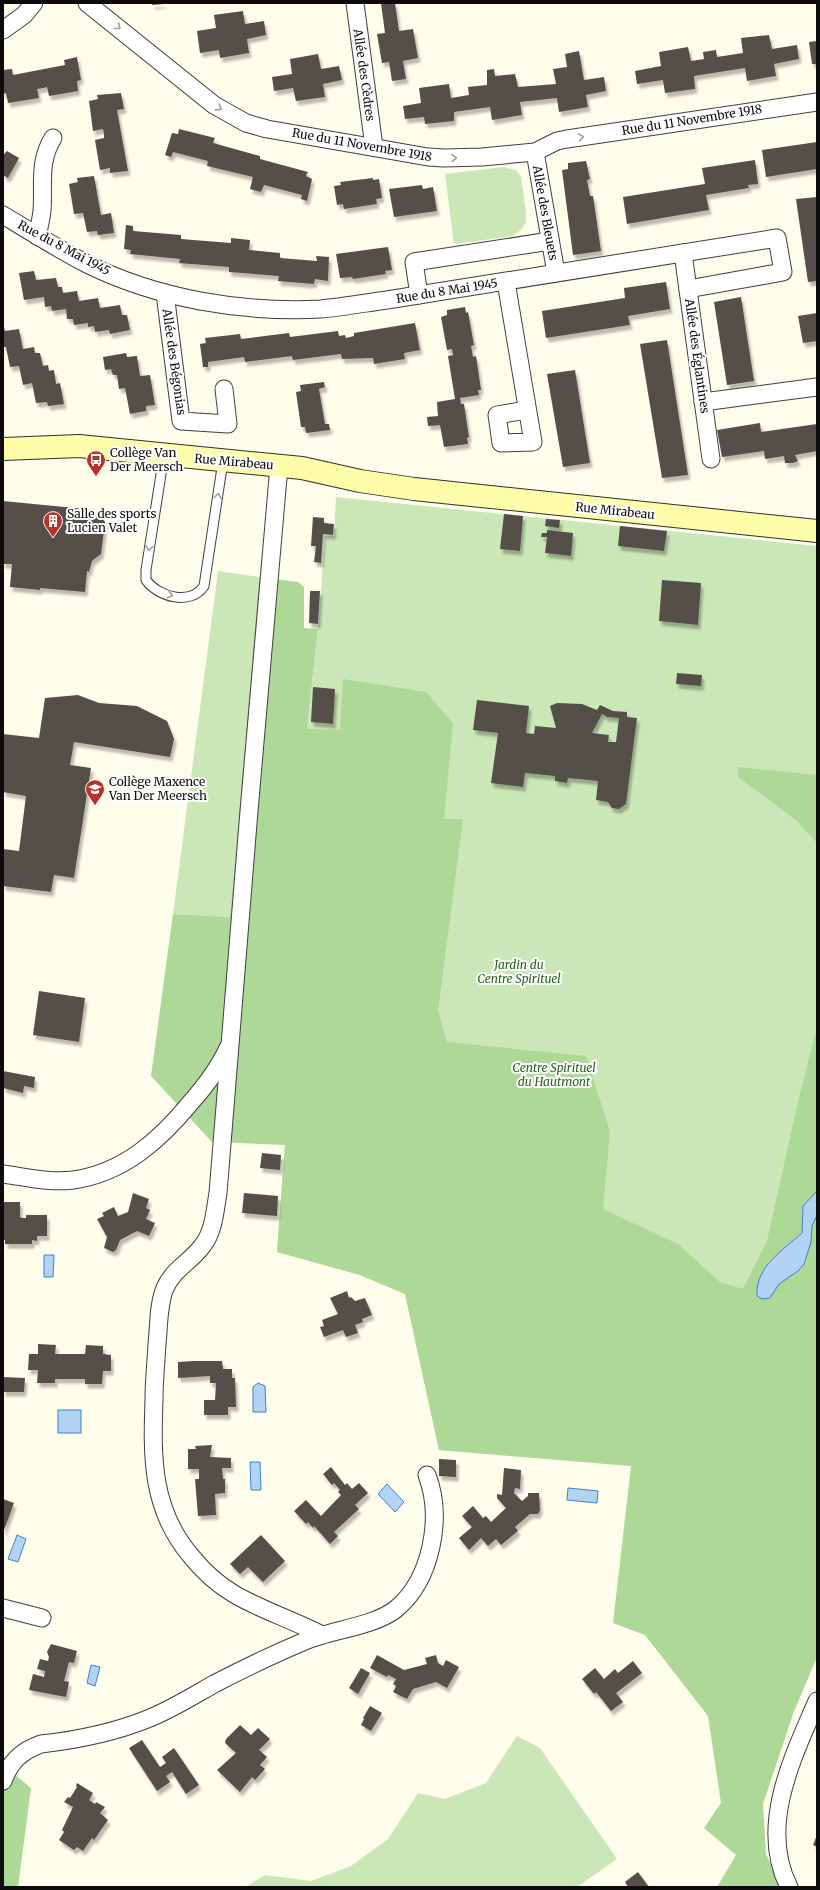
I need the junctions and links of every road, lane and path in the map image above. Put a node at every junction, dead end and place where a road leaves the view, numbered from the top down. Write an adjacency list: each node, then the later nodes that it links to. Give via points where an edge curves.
1 (34, 3): 4 (street, via 24,15)
2 (87, 3): 7 (street, Rue du 11 Novembre 1918, one-way to 7, via 230,115 267,129)
3 (354, 3): 7 (street, Allée des Cèdres)
4 (3, 30)
5 (817, 102): 8 (street, Rue du 11 Novembre 1918, one-way to 5, via 567,139)
6 (53, 138): 10 (street, via 42,163 42,212)
7 (374, 148): 8 (street, Rue du 11 Novembre 1918, one-way to 8, via 444,158)
8 (535, 152): 11 (street, Allée des Bleuets)
9 (3, 216): 10 (street, Rue du 8 Mai 1945)
10 (37, 236): 16 (street, Rue du 8 Mai 1945, via 89,264)
11 (550, 241): 13 (street, Allée des Bleuets); 17 (street, via 414,262)
12 (683, 253): 13 (street, Rue du 8 Mai 1945); 15 (street, Allée des Églantines); 15 (street, Rue du 8 Mai 1945, via 777,238 783,272)
13 (556, 273): 14 (street, Rue du 8 Mai 1945)
14 (506, 282): 17 (street, Rue du 8 Mai 1945); 21 (street)
15 (688, 289): 20 (street, Allée des Églantines)
16 (164, 293): 17 (street, Rue du 8 Mai 1945, via 230,304 291,309 322,308); 19 (street, Allée des Bégonias, via 181,421 228,424)
17 (419, 295)
18 (817, 387): 20 (street)
19 (224, 389)
20 (703, 402): 23 (street, Allée des Églantines)
21 (527, 410)
22 (4, 450): 24 (main road, Rue Mirabeau, via 49,458)
23 (711, 459)
24 (163, 462): 25 (main road, Rue Mirabeau); 25 (lane, one-way to 25, via 146,580 156,590 175,596 193,596 200,593 204,586)
25 (222, 468): 26 (main road, Rue Mirabeau)
26 (279, 473): 27 (main road, Rue Mirabeau, via 316,470 360,481 414,489); 28 (street)
27 (817, 531)
28 (231, 1042): 29 (street, via 211,1076 178,1118 148,1147 125,1162 73,1180 46,1180); 33 (street, via 218,1193 212,1224 204,1245 175,1273 163,1296 154,1391 155,1477 172,1531 205,1572 233,1594 290,1618)
29 (3, 1174)
30 (427, 1475): 33 (street, via 432,1487 434,1512 430,1547 422,1572 411,1593 395,1609 383,1616)
31 (3, 1608): 32 (street)
32 (42, 1618)
33 (322, 1635): 35 (street, via 262,1661 174,1707 134,1724 41,1744 27,1750 14,1760)
34 (817, 1701): 36 (street, via 790,1766 779,1808 779,1856)
35 (3, 1781)
36 (789, 1887)

